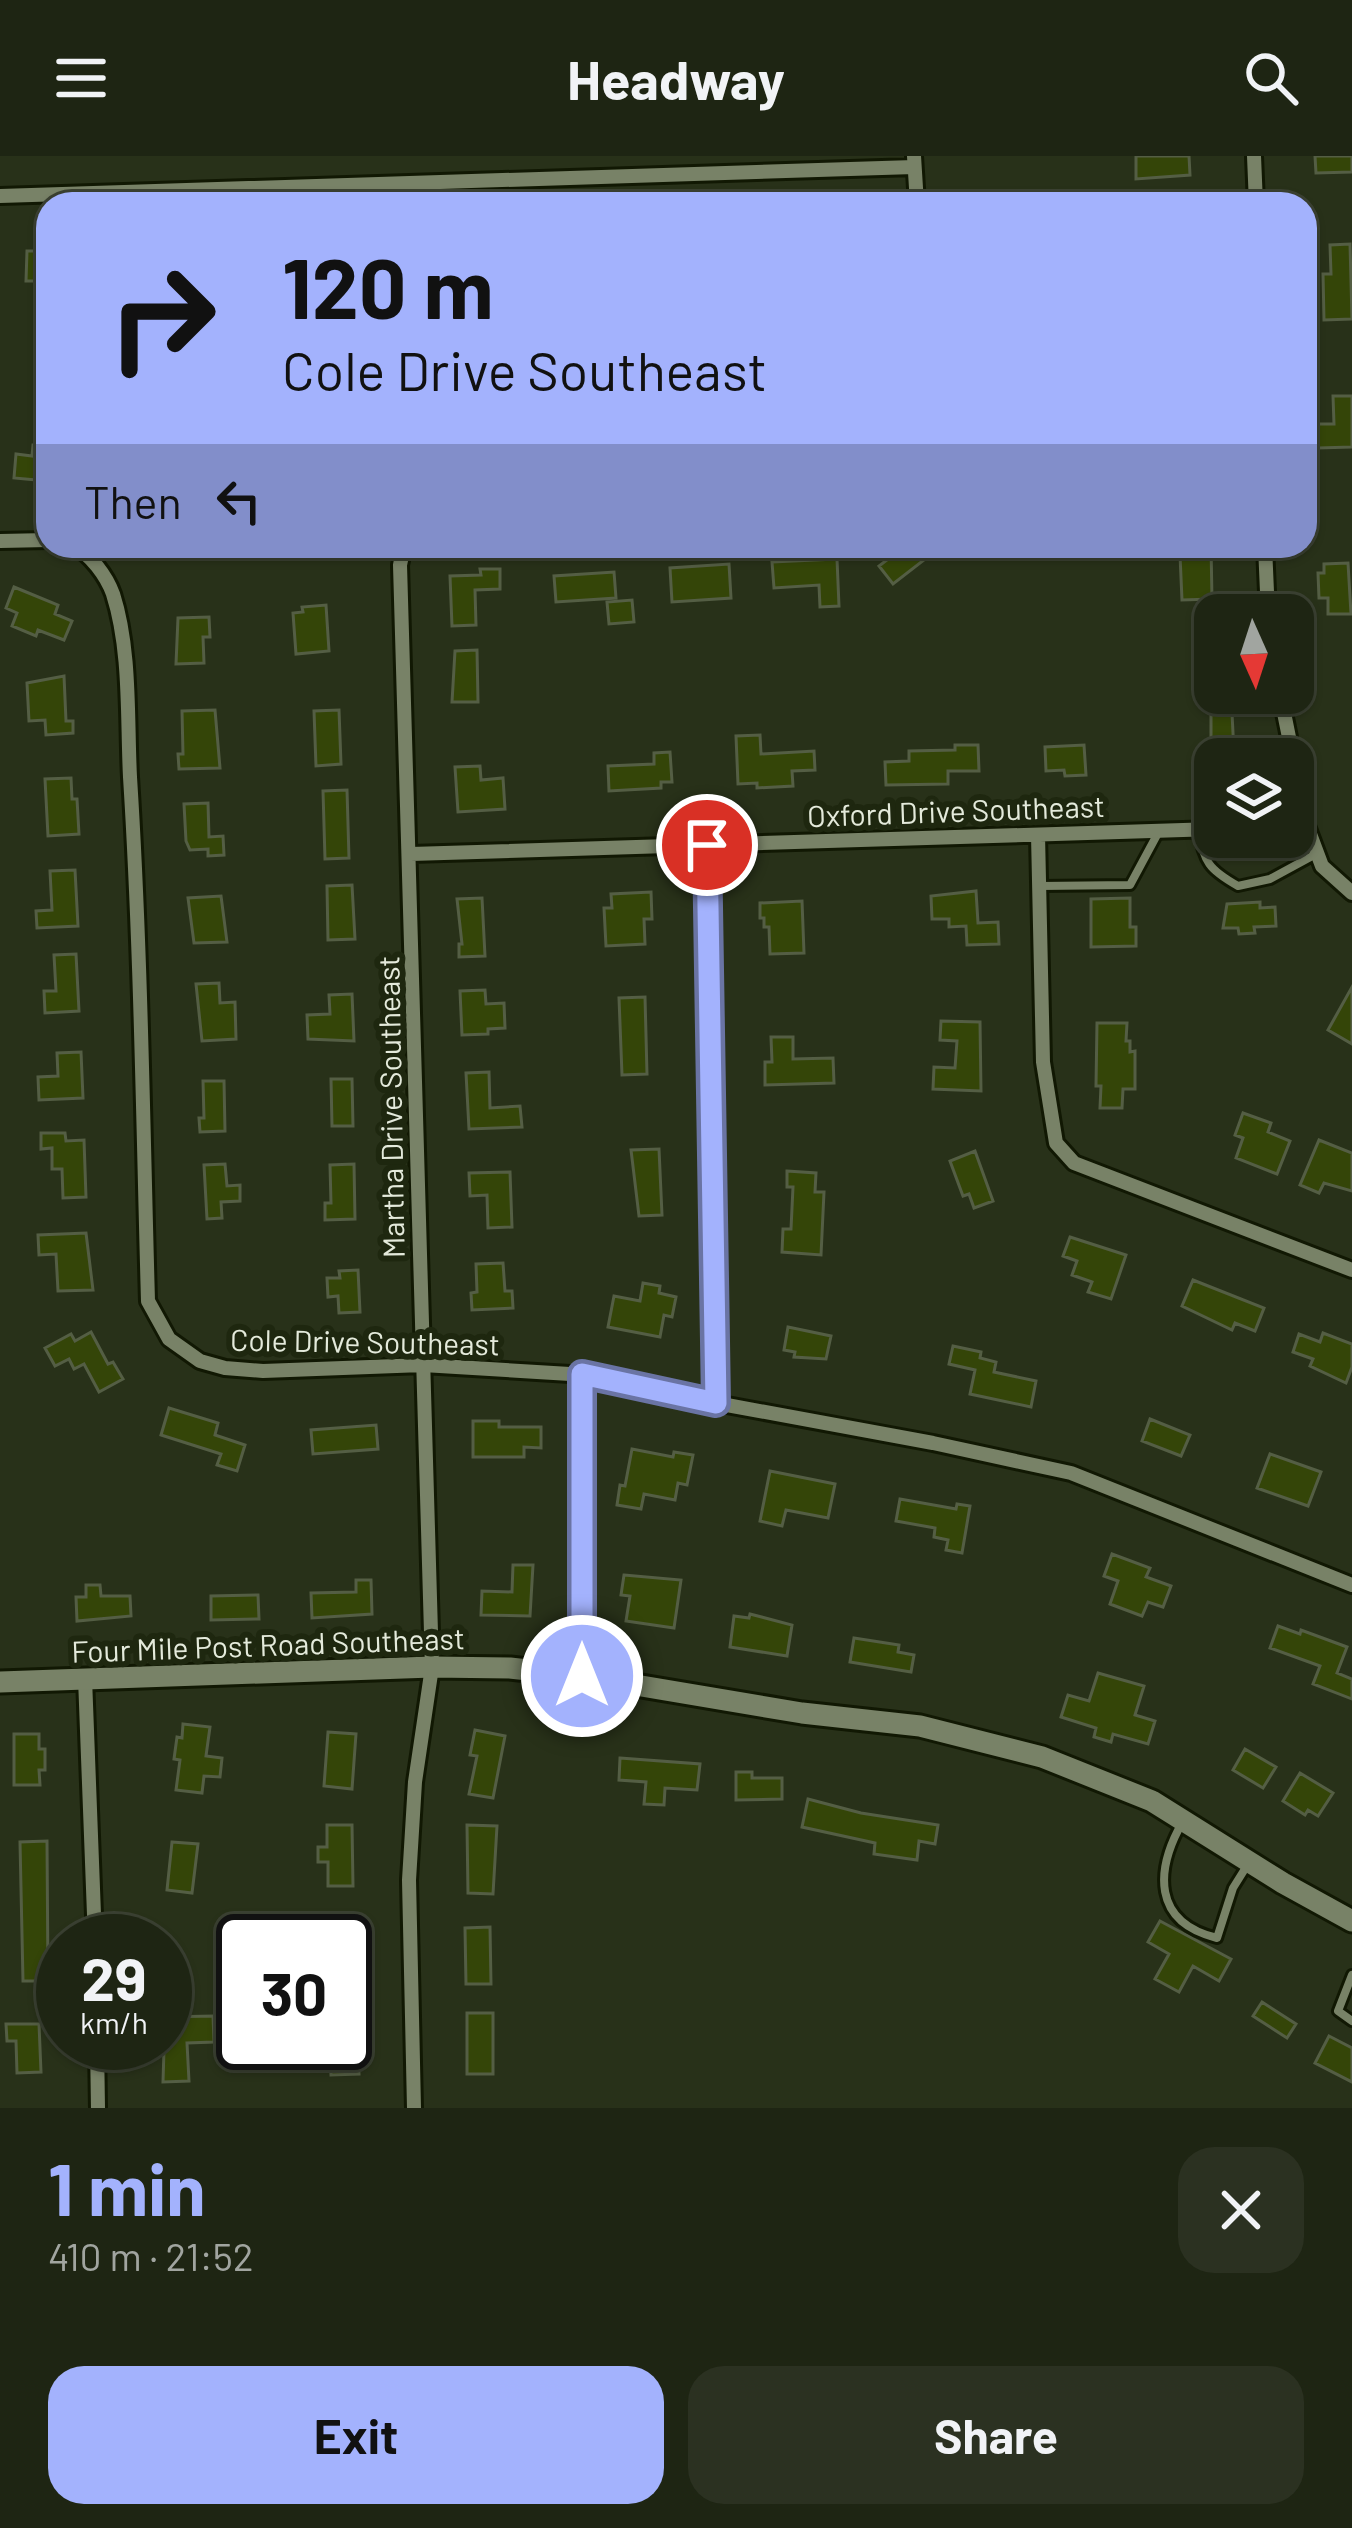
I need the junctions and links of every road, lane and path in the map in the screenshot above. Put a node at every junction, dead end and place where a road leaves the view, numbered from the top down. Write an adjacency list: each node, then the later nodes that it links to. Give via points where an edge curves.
1 (1254, 156): 5 (street)
2 (914, 162): 3 (street); 4 (street)
3 (108, 192)
4 (915, 192)
5 (1256, 192)
6 (36, 195): 7 (street)
7 (0, 196)
8 (36, 540): 9 (street)
9 (0, 541)
10 (89, 558): 27 (street, Cole Drive Southeast, via 113,592 122,650 148,1301 169,1339 225,1368)
11 (401, 558): 20 (street, Martha Drive Southeast)
12 (1266, 558): 13 (street)
13 (1267, 594)
14 (1194, 830): 15 (street, Oxford Drive Southeast)
15 (1159, 831): 16 (street, Oxford Drive Southeast); 24 (lane, via 1130,885)
16 (1038, 835): 17 (street, Oxford Drive Southeast); 24 (street)
17 (707, 845): 20 (street, Oxford Drive Southeast); 29 (street)
18 (1314, 848): 19 (street)
19 (1317, 853): 21 (lane); 25 (street)
20 (411, 854): 27 (street, Martha Drive Southeast)
21 (1314, 855)
22 (1204, 858): 23 (lane, via 1238,886)
23 (1308, 858)
24 (1040, 886): 26 (street, via 1043,1062 1056,1143 1074,1163)
25 (1352, 892)
26 (1352, 1270)
27 (423, 1365): 28 (street, Cole Drive Southeast); 31 (street, Martha Drive Southeast)
28 (582, 1374): 29 (street, Cole Drive Southeast); 32 (street)
29 (716, 1403): 30 (street, Cole Drive Southeast, via 1071,1473)
30 (1352, 1585)
31 (432, 1667): 32 (main road, Four Mile Post Road Southeast); 33 (main road, Four Mile Post Road Southeast); 43 (street, Martha Drive Southeast, via 409,1880)
32 (582, 1676): 35 (main road, Four Mile Post Road Southeast, via 920,1726 1042,1757)
33 (85, 1678): 34 (main road, Four Mile Post Road Southeast); 37 (street)
34 (0, 1682)
35 (1183, 1821): 36 (main road, Four Mile Post Road Southeast); 36 (lane, via 1161,1873 1164,1894 1196,1933 1217,1938)
36 (1249, 1863): 38 (main road, Four Mile Post Road Southeast)
37 (94, 1914)
38 (1352, 1921)
39 (1352, 1976): 40 (lane, via 1338,2011)
40 (1352, 2021)
41 (97, 2070): 42 (street)
42 (98, 2108)
43 (414, 2108)

